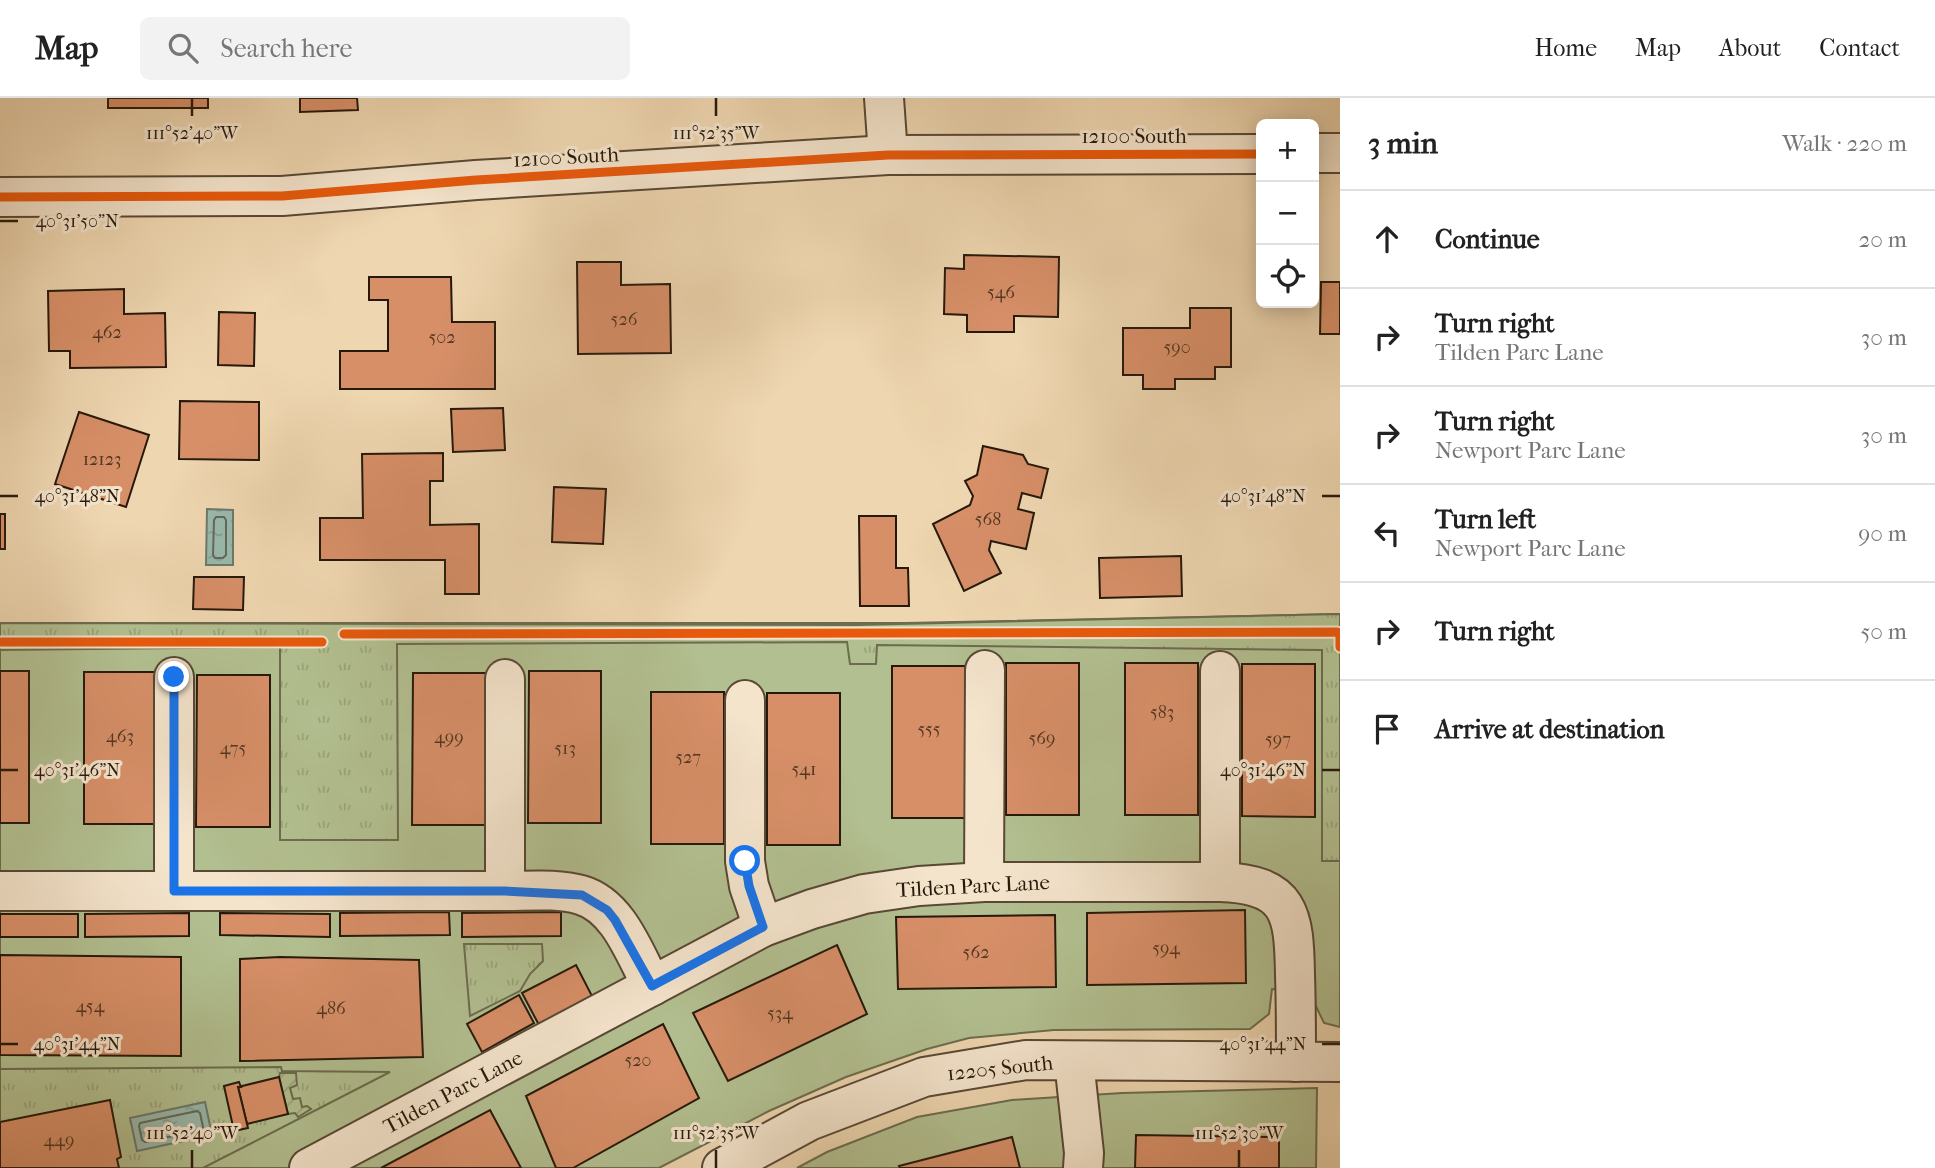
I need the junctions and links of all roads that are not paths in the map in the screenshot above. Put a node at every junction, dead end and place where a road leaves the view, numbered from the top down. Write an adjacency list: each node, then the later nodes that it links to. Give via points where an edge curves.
1 (884, 98): 5 (street)
2 (1256, 153): 5 (street, 12100 South)
3 (1319, 153): 4 (street)
4 (1340, 153)
5 (888, 155): 6 (street, 12100 South, via 282,196)
6 (0, 197)
7 (985, 670): 12 (street)
8 (1220, 671): 13 (street)
9 (174, 677): 15 (street)
10 (505, 679): 16 (street)
11 (745, 701): 17 (street, via 745,861)
12 (984, 882): 13 (street, Tilden Parc Lane); 17 (street, Tilden Parc Lane, via 864,894)
13 (1220, 882): 20 (street, Tilden Parc Lane, via 1254,885 1269,892 1291,917)
14 (0, 891): 15 (street)
15 (174, 891): 16 (street)
16 (505, 891): 18 (street, via 567,892 595,901 615,920)
17 (763, 927): 18 (street, Tilden Parc Lane)
18 (652, 986): 22 (street, Tilden Parc Lane)
19 (1074, 1061): 20 (street, 12205 South); 23 (street, 12205 South, via 1026,1060 924,1077 809,1121); 24 (street)
20 (1296, 1062): 21 (street, 12205 South)
21 (1340, 1062)
22 (309, 1168)
23 (722, 1168)
24 (1083, 1168)

